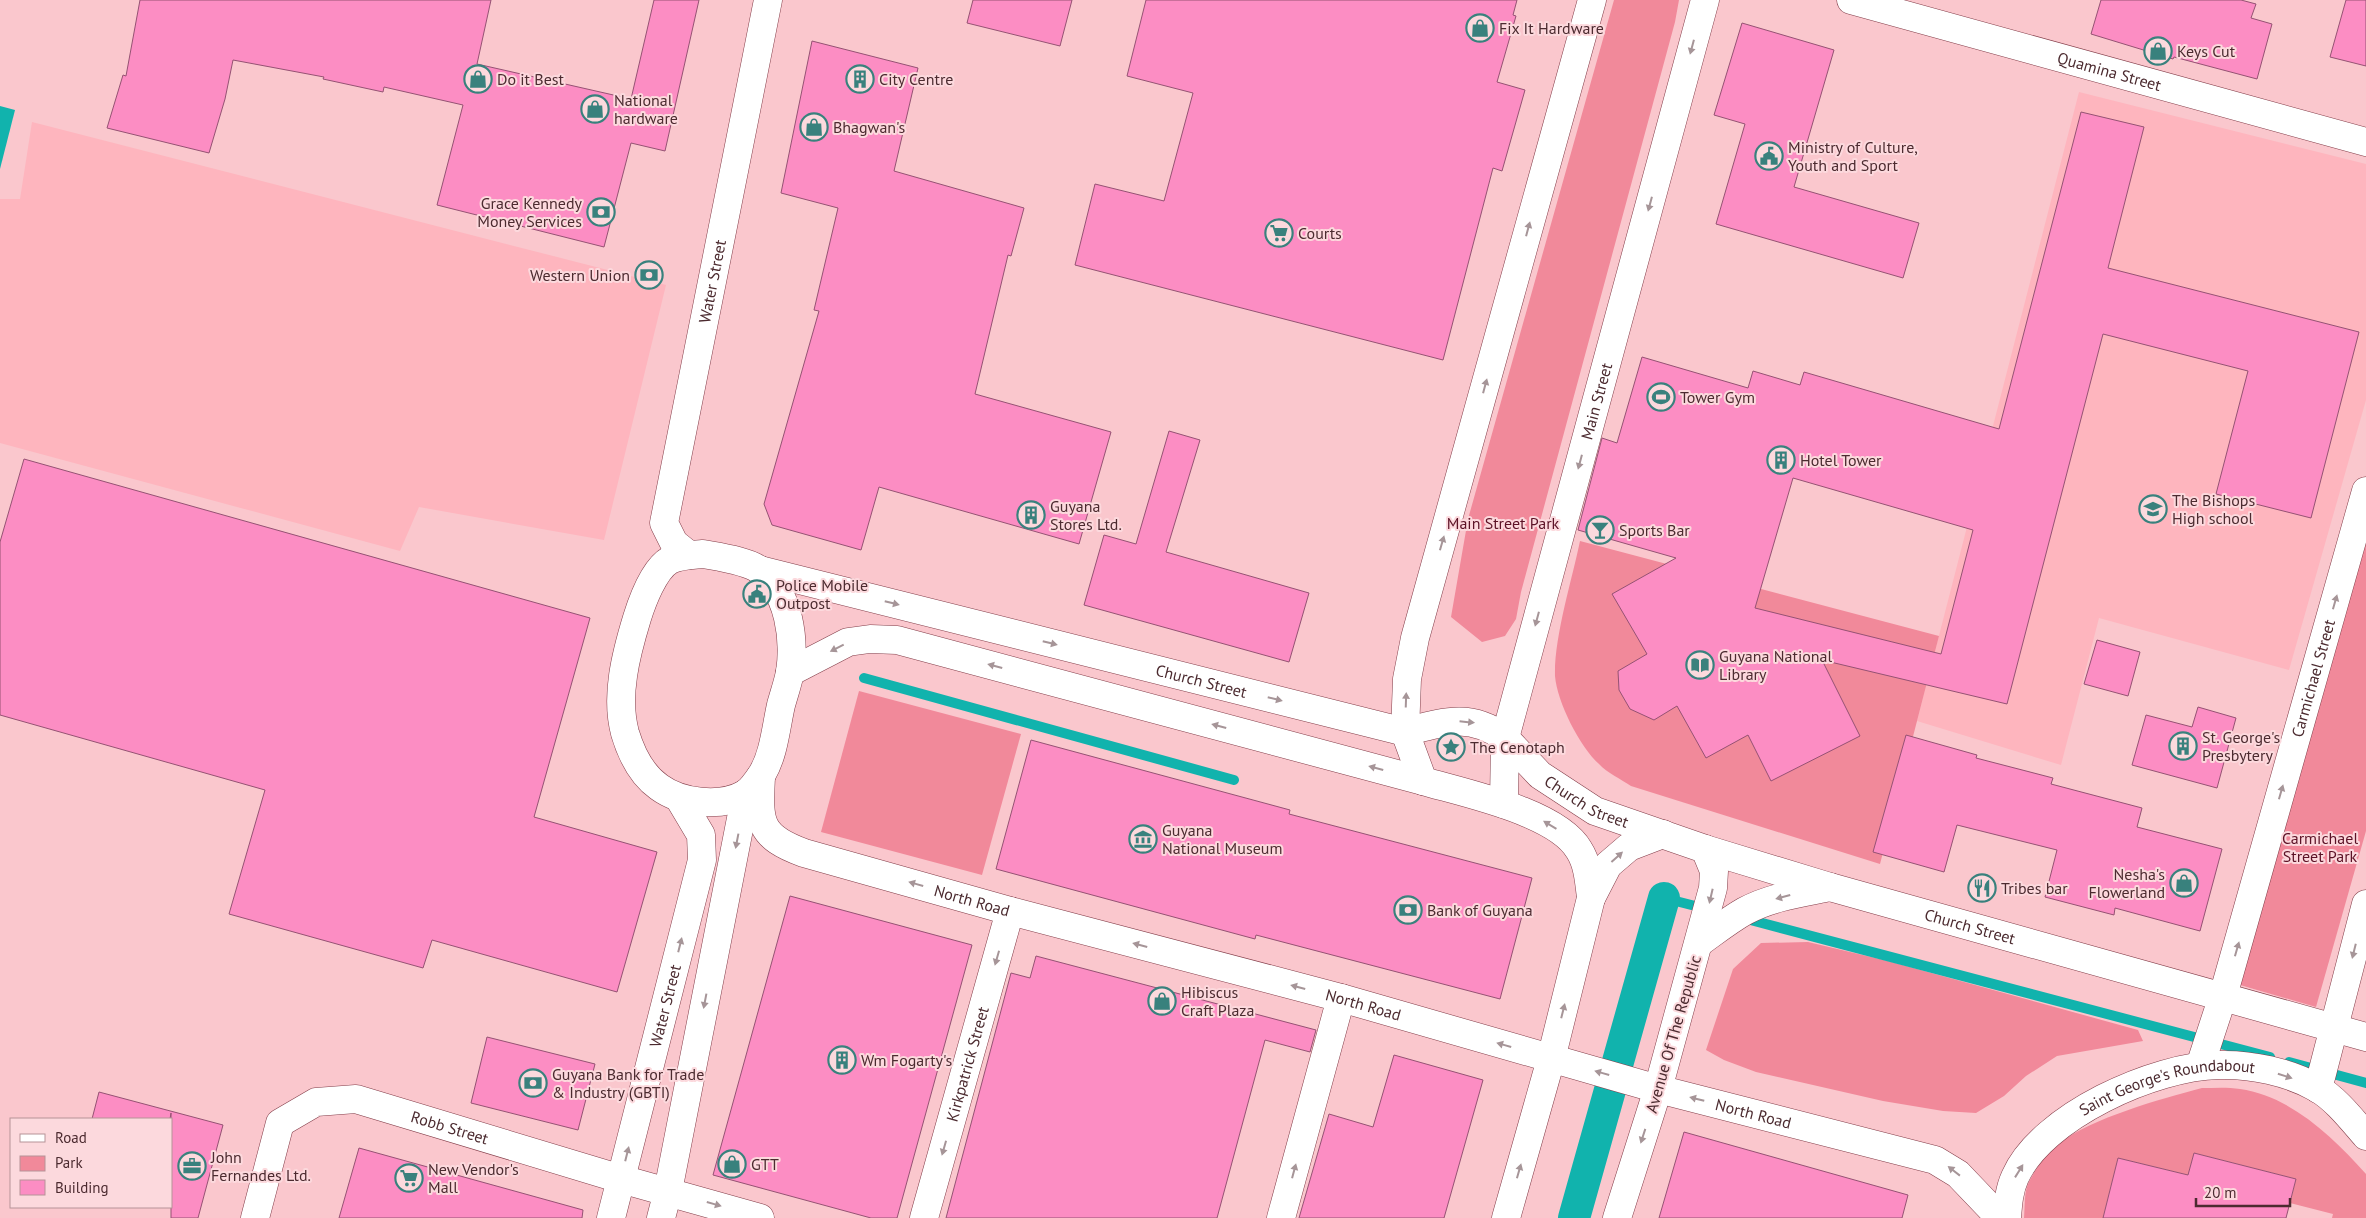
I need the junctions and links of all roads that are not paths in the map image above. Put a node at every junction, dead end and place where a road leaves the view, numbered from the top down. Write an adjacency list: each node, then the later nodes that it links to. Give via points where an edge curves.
1 (768, 0): 7 (street, Water Street, via 664,523 674,543)
2 (1592, 0): 10 (street, one-way to 2, via 1407,679 1415,638)
3 (1705, 0): 11 (street, Main Street, one-way to 11)
4 (1851, 0): 5 (street, Quamina Street)
5 (2366, 142)
6 (2366, 491): 23 (street, Carmichael Street, one-way to 6)
7 (689, 555): 8 (street, Church Street, via 703,554 732,560); 14 (street, via 670,560 644,597 624,670 622,702 625,732 634,757 658,786)
8 (760, 570): 9 (street, via 779,593 785,609 792,639); 10 (street, Church Street, one-way to 10)
9 (790, 672): 12 (street, one-way to 9, via 897,640 848,642); 13 (street, via 768,764)
10 (1405, 732): 11 (street, Church Street, one-way to 11, via 1437,723 1467,721 1492,728); 12 (street)
11 (1505, 738): 15 (street, Main Street); 16 (street, Church Street, via 1540,775 1595,810)
12 (1423, 781): 15 (street)
13 (754, 785): 14 (street, via 724,801); 21 (street, North Road, one-way to 13, via 783,845 767,831 762,821); 33 (street, one-way to 33)
14 (679, 798): 32 (street, Water Street, one-way to 14, via 702,860 701,836)
15 (1504, 804): 19 (street, one-way to 15, via 1584,858 1578,847 1554,827)
16 (1663, 834): 17 (street, Church Street); 19 (street, one-way to 16, via 1608,865 1629,847)
17 (1705, 849): 18 (street, Church Street); 22 (street, Avenue Of The Republic, one-way to 22, via 1714,871)
18 (1830, 887): 22 (street, one-way to 22, via 1764,902); 23 (street, Church Street)
19 (1591, 898): 28 (street, one-way to 19)
20 (2366, 904): 25 (street, one-way to 25)
21 (1010, 911): 24 (street, North Road, one-way to 21); 38 (street, Kirkpatrick Street, one-way to 38)
22 (1700, 942): 30 (street, Avenue Of The Republic)
23 (2223, 996): 25 (street, Church Street); 27 (street, Carmichael Street)
24 (1341, 998): 28 (street, North Road, one-way to 24); 39 (street, one-way to 24)
25 (2334, 1029): 26 (street, Church Street); 29 (street)
26 (2366, 1037)
27 (2205, 1050): 29 (street, Saint George's Roundabout, one-way to 29, via 2219,1065 2259,1068 2290,1077); 43 (street, Saint George's Roundabout, one-way to 27, via 2009,1196 2020,1168 2063,1122 2111,1095 2178,1070)
28 (1558, 1061): 30 (street, North Road, one-way to 28); 40 (street, one-way to 28)
29 (2321, 1076): 31 (street, Saint George's Roundabout, via 2347,1115)
30 (1648, 1087): 41 (street, Avenue Of The Republic, one-way to 41); 42 (street, North Road, one-way to 30, via 1958,1174 1935,1160)
31 (2366, 1136)
32 (621, 1179): 33 (street, Robb Street); 34 (street, Robb Street, via 356,1099 316,1102 280,1123); 35 (street, Water Street)
33 (668, 1191): 36 (street); 37 (street, one-way to 37)
34 (255, 1218)
35 (611, 1218)
36 (661, 1218)
37 (760, 1218)
38 (924, 1218)
39 (1282, 1218)
40 (1506, 1218)
41 (1617, 1218)
42 (2000, 1218)
43 (2007, 1218)

